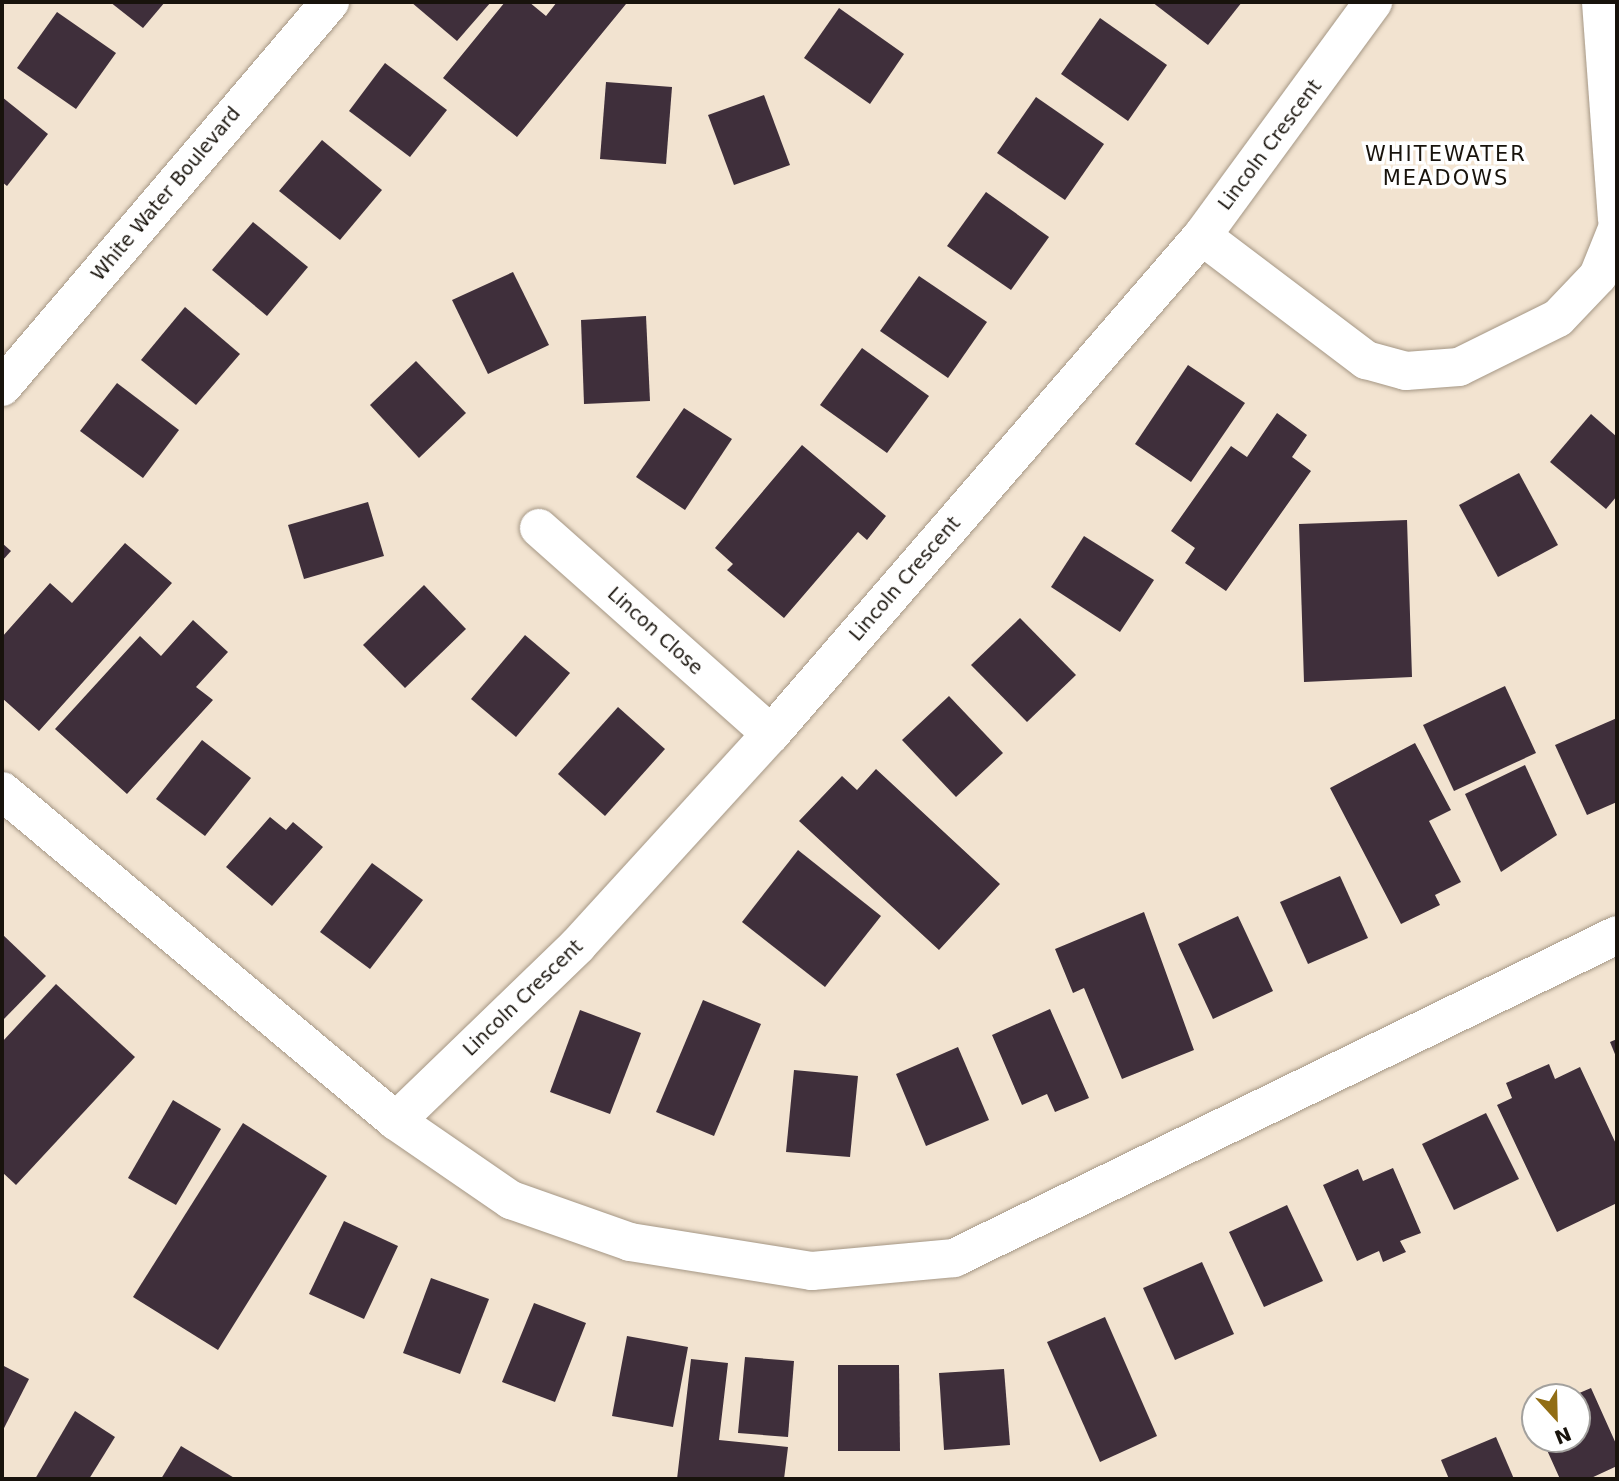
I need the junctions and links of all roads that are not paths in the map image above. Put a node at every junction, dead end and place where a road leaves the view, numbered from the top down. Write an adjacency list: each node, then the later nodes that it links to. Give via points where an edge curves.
1 (330, 2): 7 (street, White Water Boulevard)
2 (1373, 2): 6 (street, Lincoln Crescent)
3 (1601, 2): 4 (street)
4 (1617, 219)
5 (1617, 229): 6 (street, via 1598,276 1558,318 1458,368 1406,371 1366,360)
6 (1202, 236): 9 (street, Lincoln Crescent)
7 (2, 387)
8 (538, 528): 9 (street, Lincon Close)
9 (771, 734): 12 (street, Lincoln Crescent, via 578,945)
10 (2, 791): 12 (street)
11 (1617, 935): 12 (street, via 954,1258 812,1271 630,1242 511,1200)
12 (396, 1121)

